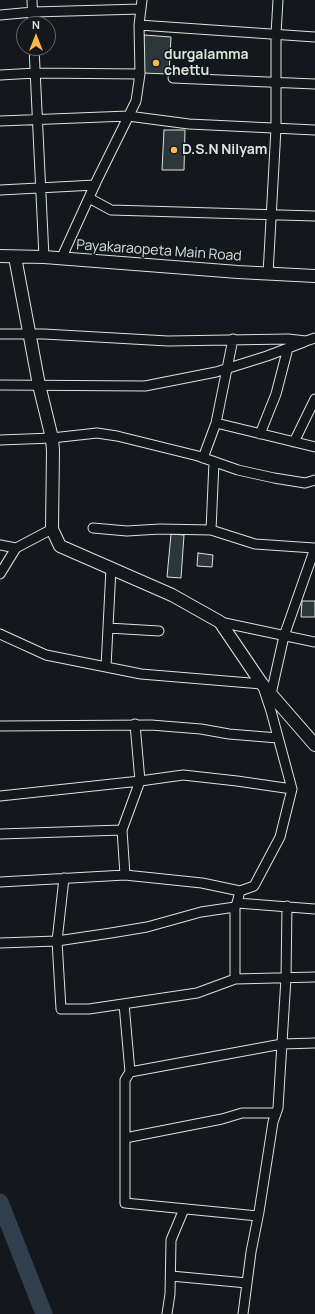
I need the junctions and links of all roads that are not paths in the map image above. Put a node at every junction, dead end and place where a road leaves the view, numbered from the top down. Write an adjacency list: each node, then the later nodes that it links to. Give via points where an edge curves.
1 (32, 0): 4 (street)
2 (278, 0): 8 (street)
3 (141, 5): 4 (street); 7 (street)
4 (33, 12): 5 (street); 6 (street)
5 (0, 15)
6 (33, 16)
7 (139, 25): 8 (street); 12 (street)
8 (276, 34): 9 (street); 15 (street)
9 (315, 37)
10 (35, 56): 11 (street)
11 (36, 73): 12 (street); 13 (street); 18 (street)
12 (140, 74): 17 (street, via 136,101)
13 (0, 75)
14 (173, 78): 15 (street)
15 (276, 82): 16 (street); 20 (street)
16 (315, 84)
17 (128, 116): 18 (street); 20 (street, via 189,124); 22 (street)
18 (38, 120): 19 (street); 23 (street)
19 (0, 121)
20 (276, 128): 21 (street); 26 (street)
21 (315, 130)
22 (95, 185): 23 (street); 25 (street)
23 (40, 187): 24 (street); 30 (street)
24 (0, 190)
25 (88, 198): 26 (street, via 111,210); 31 (street)
26 (271, 215): 27 (street); 32 (street)
27 (315, 216)
28 (0, 257): 29 (main road, Payakaraopeta Main Road)
29 (15, 257): 30 (main road, Payakaraopeta Main Road); 35 (main road)
30 (44, 257): 31 (main road, Payakaraopeta Main Road)
31 (61, 259): 32 (main road, Payakaraopeta Main Road)
32 (268, 274): 33 (main road, Payakaraopeta Main Road)
33 (315, 276)
34 (0, 334): 35 (street)
35 (29, 334): 37 (street, via 168,341); 42 (main road)
36 (315, 338): 38 (street)
37 (233, 339): 38 (street, via 288,338); 40 (street)
38 (306, 341): 39 (street)
39 (288, 348): 40 (street); 45 (street, via 276,394)
40 (227, 369): 42 (street, via 145,386); 44 (street)
41 (0, 385): 42 (street)
42 (39, 385): 46 (main road)
43 (315, 399): 48 (street)
44 (216, 423): 45 (street); 50 (street)
45 (260, 434): 48 (street)
46 (52, 438): 47 (street); 50 (street, via 97,433); 54 (main road)
47 (0, 440)
48 (294, 442): 49 (street)
49 (315, 447)
50 (203, 458): 51 (street)
51 (214, 462): 52 (street, via 274,478 305,483); 55 (street)
52 (315, 480)
53 (93, 528): 55 (street, via 127,531)
54 (52, 529): 57 (street); 59 (main road, via 60,546)
55 (211, 530): 58 (street, via 255,544)
56 (0, 545): 57 (street)
57 (16, 548): 60 (street)
58 (315, 548): 65 (street)
59 (111, 568): 61 (main road, via 172,595); 62 (street)
60 (0, 574)
61 (220, 622): 65 (street); 68 (main road)
62 (108, 628): 63 (street); 67 (street)
63 (159, 631)
64 (0, 634): 67 (street, via 46,655)
65 (284, 636): 66 (street); 69 (street)
66 (315, 642)
67 (106, 667): 68 (street, via 141,674)
68 (262, 684): 69 (main road); 72 (street)
69 (271, 694): 73 (main road)
70 (135, 724): 71 (street); 72 (street); 74 (street)
71 (0, 726)
72 (278, 738): 75 (street)
73 (315, 744)
74 (140, 781): 75 (street, via 183,775); 76 (street); 77 (street)
75 (292, 789): 82 (street, via 280,837 254,886)
76 (0, 796)
77 (122, 830): 78 (street); 79 (street)
78 (0, 834)
79 (125, 875): 80 (street); 82 (street, via 202,883)
80 (64, 878): 81 (street); 86 (street)
81 (0, 882)
82 (240, 891): 83 (street)
83 (236, 905): 84 (street); 86 (street, via 147,927); 90 (street)
84 (287, 906): 85 (street); 89 (street)
85 (315, 909)
86 (57, 941): 87 (street); 91 (street, via 61,1009 89,1009)
87 (0, 943)
88 (315, 977): 89 (street)
89 (286, 978): 90 (street); 93 (street)
90 (235, 979): 91 (street, via 197,993)
91 (124, 1004): 94 (street)
92 (315, 1043): 93 (street)
93 (282, 1044): 94 (street); 95 (street)
94 (130, 1072): 96 (street, via 125,1080)
95 (276, 1113): 96 (street, via 242,1113); 98 (street)
96 (125, 1138): 97 (street, via 125,1203)
97 (184, 1209): 98 (street); 99 (street, via 172,1240)
98 (258, 1216): 100 (street)
99 (170, 1276): 100 (street); 101 (street)
100 (247, 1283): 102 (street)
101 (168, 1314)
102 (243, 1314)

